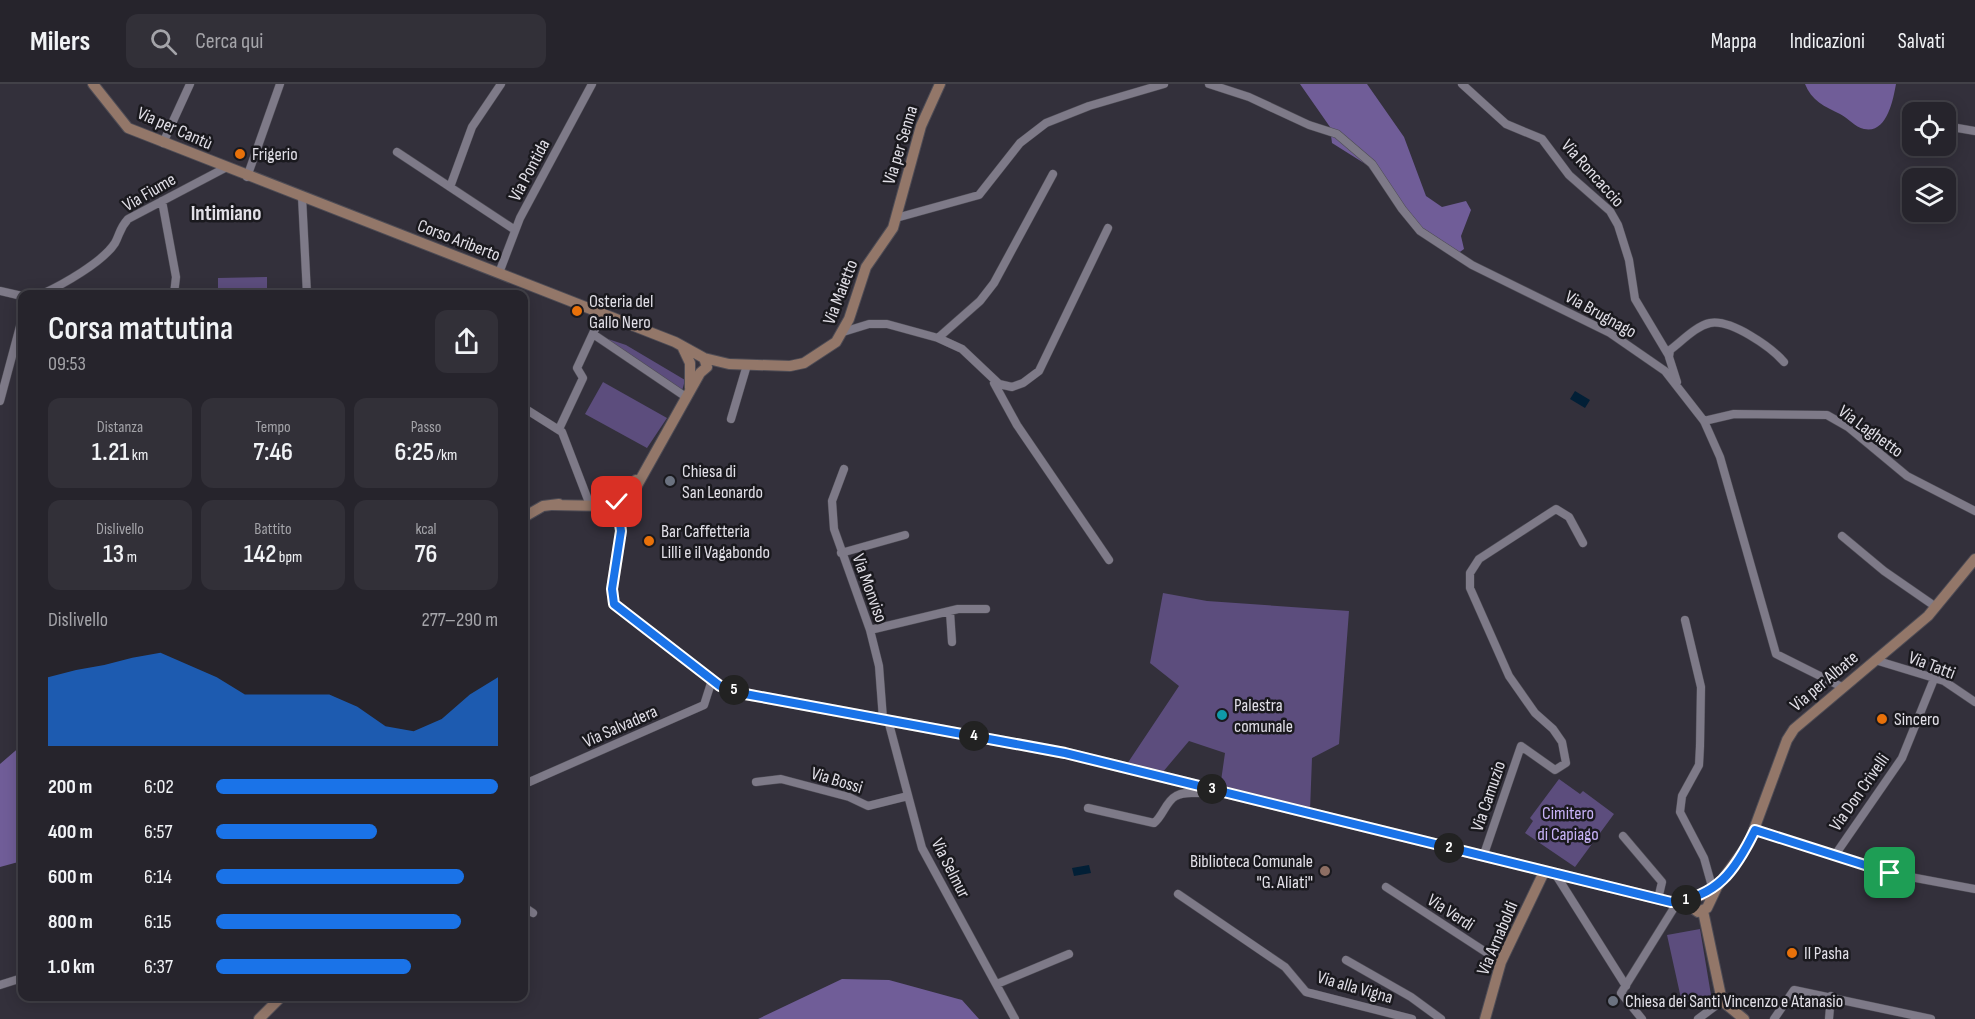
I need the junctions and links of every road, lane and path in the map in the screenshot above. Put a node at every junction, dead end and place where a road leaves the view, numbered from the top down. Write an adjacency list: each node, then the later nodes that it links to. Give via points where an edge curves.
1 (93, 84): 12 (street, Via per Cantù, via 128,128)
2 (190, 84): 12 (street)
3 (280, 84): 16 (street)
4 (501, 84): 17 (street, via 472,128)
5 (592, 84): 22 (street, Via Pontida)
6 (940, 84): 20 (street, Via per Senna, via 921,126)
7 (1164, 84): 20 (street, via 1046,123 1020,144 979,195)
8 (1209, 84): 39 (street, Via Brugnago, via 1337,134 1372,164 1420,231 1472,265 1610,333 1665,371)
9 (1462, 84): 34 (street, Via Roncaccio, via 1506,124 1542,139 1569,176 1610,211 1618,225 1635,299)
10 (1956, 128): 11 (street)
11 (1975, 131)
12 (164, 143): 14 (street, Via per Cantù)
13 (397, 152): 17 (street)
14 (225, 168): 16 (street, Corso Ariberto); 19 (street, Via Fiume)
15 (1053, 174): 33 (street, via 994,283 974,308)
16 (247, 177): 18 (street, Corso Ariberto)
17 (450, 187): 22 (street)
18 (302, 197): 23 (street, Corso Ariberto); 26 (street)
19 (162, 201): 24 (street, Via Fiume, via 128,219 117,232 116,242 97,260); 25 (street, via 176,277)
20 (896, 218): 30 (street, Via Maietto, via 866,267)
21 (1108, 228): 38 (street, via 1039,370 1032,378 1012,387)
22 (515, 230): 23 (street, Via Pontida)
23 (499, 273): 29 (street, Corso Ariberto)
24 (48, 290)
25 (174, 290)
26 (307, 290)
27 (0, 291): 28 (street)
28 (18, 295)
29 (602, 314): 32 (street); 36 (street, Corso Ariberto, via 682,345)
30 (843, 332): 33 (street, via 869,324 887,324); 37 (street, Via Maietto, via 828,350 804,363)
31 (18, 334): 41 (street)
32 (593, 334): 40 (street); 45 (street, via 577,368 583,378)
33 (938, 338): 38 (street, via 968,354)
34 (1669, 356): 35 (street, via 1670,350 1700,327 1717,324 1767,344); 39 (street, Via Roncaccio)
35 (1784, 362)
36 (698, 365): 37 (street, Via Maietto); 40 (street)
37 (747, 365): 43 (street)
38 (991, 379): 58 (street, via 1017,425)
39 (1677, 387): 44 (street, Via Brugnago)
40 (688, 394): 47 (street)
41 (0, 401)
42 (528, 411): 45 (street)
43 (731, 419)
44 (1704, 421): 51 (street, Via Laghetto, via 1734,414 1827,415 1907,476); 68 (street, Via Brugnago, via 1720,457 1776,654)
45 (559, 429): 49 (street, via 567,440)
46 (844, 469): 56 (street, Via Monviso, via 831,501)
47 (645, 470): 48 (street); 50 (street, via 631,495)
48 (636, 480): 49 (street, via 612,498); 50 (street, via 619,497)
49 (589, 503): 50 (street); 52 (street, via 552,505)
50 (618, 506): 67 (street, via 621,531 612,589 614,604)
51 (1975, 511)
52 (528, 514)
53 (905, 536): 56 (street)
54 (1842, 536): 59 (street)
55 (1583, 543): 79 (street, Via Camuzio, via 1569,517 1556,509 1479,559 1470,573 1470,588 1509,676 1562,742 1566,763 1555,770 1521,746)
56 (841, 553): 63 (street, Via Monviso)
57 (1975, 559): 59 (street, Via per Albate)
58 (1108, 560)
59 (1936, 607): 65 (street, Via per Albate)
60 (986, 609): 61 (street)
61 (950, 612): 63 (street); 64 (street)
62 (1684, 620): 83 (street, via 1701,687 1700,746 1699,765 1682,796 1680,812)
63 (870, 630): 70 (street, Via Monviso)
64 (952, 642)
65 (1875, 660): 66 (street, Via Tatti); 68 (street, Via per Albate)
66 (1934, 679): 69 (street, Via Tatti, via 1944,681); 78 (street, Via Don Crivelli, via 1902,758)
67 (712, 680): 70 (street, via 745,694); 72 (street, Via Salvadera, via 704,705)
68 (1842, 687): 76 (street, Via per Albate, via 1800,722 1786,741)
69 (1975, 702)
70 (886, 720): 73 (street, via 1065,753); 74 (street, Via Selmur)
71 (756, 782): 74 (street, Via Bossi, via 781,779 868,806)
72 (528, 783)
73 (1215, 790): 75 (street, via 1205,795 1183,793 1173,797 1154,823); 79 (street)
74 (908, 796): 95 (street, Via Selmur, via 922,848)
75 (1088, 808)
76 (1755, 830): 78 (street); 83 (street, Via per Albate)
77 (1623, 836): 86 (street, via 1662,882)
78 (1835, 855): 84 (street, via 1890,873)
79 (1483, 857): 80 (street)
80 (1544, 873): 81 (street); 93 (street, Via Arnaboldi)
81 (1556, 875): 86 (street); 97 (street)
82 (1386, 887): 93 (street, Via Verdi)
83 (1715, 888): 88 (street, Via per Albate)
84 (1975, 889)
85 (1178, 894): 103 (street, Via alla Vigna, via 1285,967 1306,992)
86 (1658, 899): 87 (street)
87 (1674, 903): 88 (street); 97 (street)
88 (1699, 903): 100 (street)
89 (528, 910): 90 (street)
90 (533, 913)
91 (1069, 954): 95 (street)
92 (1346, 960): 104 (street)
93 (1501, 962): 105 (street, Via Arnaboldi)
94 (18, 979): 96 (street)
95 (997, 984): 102 (street, Via Selmur)
96 (0, 985)
97 (1626, 986): 106 (street, via 1621,993)
98 (1832, 996): 109 (street, via 1794,990); 110 (street); 111 (street)
99 (277, 1001): 101 (street)
100 (1722, 1001): 107 (street); 108 (street)
101 (259, 1019)
102 (1015, 1019)
103 (1412, 1019)
104 (1441, 1019)
105 (1484, 1019)
106 (1642, 1019)
107 (1698, 1019)
108 (1744, 1019)
109 (1774, 1019)
110 (1829, 1019)
111 (1931, 1019)

